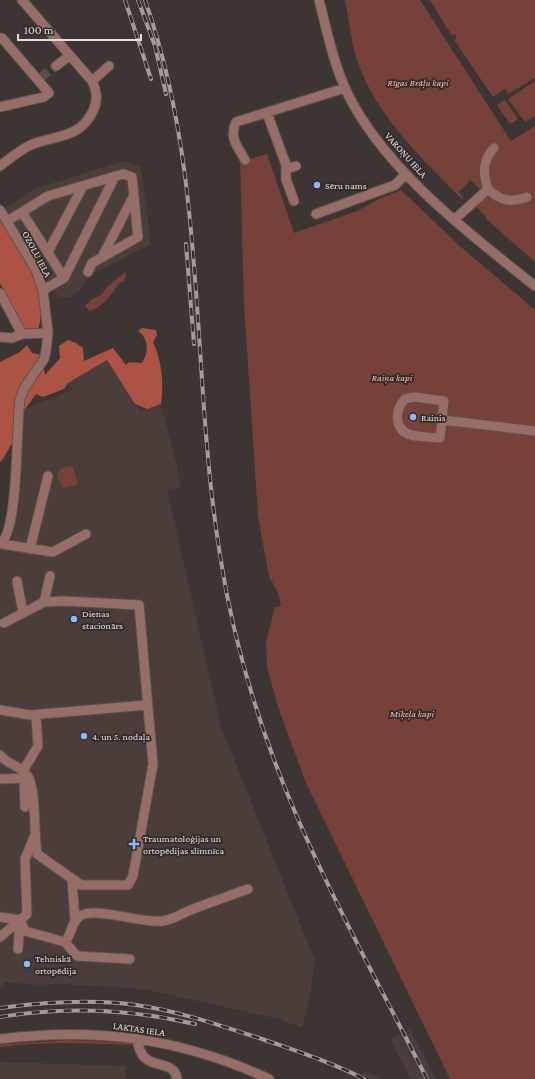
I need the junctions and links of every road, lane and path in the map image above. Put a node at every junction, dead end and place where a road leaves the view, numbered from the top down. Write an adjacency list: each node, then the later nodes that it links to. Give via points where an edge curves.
1 (22, 0): 4 (street)
2 (319, 0): 8 (street, VAROŅU IELA, via 331,49)
3 (0, 38): 9 (street, via 39,78 49,93 44,97)
4 (69, 56): 5 (street); 7 (street)
5 (56, 66)
6 (109, 66): 7 (street)
7 (92, 82): 13 (street, via 96,103 86,123 71,134 33,144)
8 (345, 88): 10 (street); 16 (street, VAROŅU IELA, via 372,133)
9 (0, 107)
10 (267, 112): 12 (street, via 236,122 233,139); 15 (street)
11 (494, 148): 19 (street, via 484,165 483,175)
12 (245, 160)
13 (1, 163)
14 (296, 166): 15 (street)
15 (286, 169): 22 (street, via 286,179)
16 (406, 174): 25 (street, via 395,185); 27 (street, VAROŅU IELA)
17 (115, 176): 18 (street); 20 (street, via 122,174 132,177); 31 (street)
18 (83, 186): 24 (street, via 48,196); 28 (street)
19 (488, 189): 21 (street, via 496,197 507,200 515,201); 27 (street)
20 (134, 196): 29 (street); 29 (street, via 138,237)
21 (527, 197)
22 (294, 201)
23 (0, 210): 33 (street, OZOLU IELA, via 36,270)
24 (22, 212): 26 (street); 28 (street)
25 (316, 214)
26 (12, 218)
27 (454, 220): 32 (street, VAROŅU IELA)
28 (48, 252): 31 (street)
29 (102, 258): 30 (street, via 92,263)
30 (88, 272)
31 (64, 278): 33 (street)
32 (535, 286)
33 (43, 290): 35 (street, OZOLU IELA)
34 (0, 293): 36 (street)
35 (48, 333): 36 (street); 42 (street, OZOLU IELA, via 44,359 20,399 16,483 8,529)
36 (22, 334): 37 (street, via 12,338)
37 (0, 337)
38 (443, 420): 38 (street, via 442,400 408,398 399,405 397,412 398,422 410,435 440,438); 39 (street)
39 (535, 431)
40 (48, 476): 43 (street)
41 (86, 534): 43 (street, via 53,552)
42 (1, 544): 43 (street)
43 (30, 549)
44 (50, 576): 46 (street)
45 (17, 581): 47 (street)
46 (44, 602): 47 (street); 49 (street, via 139,605)
47 (23, 613): 48 (street)
48 (1, 627)
49 (147, 705): 51 (street); 57 (street, via 153,764 131,882 128,886 80,885)
50 (0, 710): 51 (street)
51 (36, 715): 53 (street, via 38,746)
52 (0, 755): 53 (street)
53 (26, 774): 54 (street); 55 (street); 56 (street, via 33,800)
54 (0, 780)
55 (25, 807)
56 (34, 835): 57 (street, via 37,854); 60 (street, via 25,859 27,914)
57 (72, 879): 61 (street)
58 (248, 889): 61 (street, via 161,921 90,913)
59 (0, 917): 60 (street)
60 (20, 920): 62 (street); 63 (street, via 25,931); 64 (street)
61 (74, 922): 63 (street)
62 (0, 937)
63 (65, 942): 65 (street, via 77,956)
64 (18, 949)
65 (130, 959)
66 (136, 1038): 67 (street, LAKTAS IELA, via 75,1034); 68 (street, via 142,1054 148,1060 171,1067); 69 (street, LAKTAS IELA, via 192,1049 221,1058)
67 (0, 1039)
68 (178, 1079)
69 (269, 1079)

